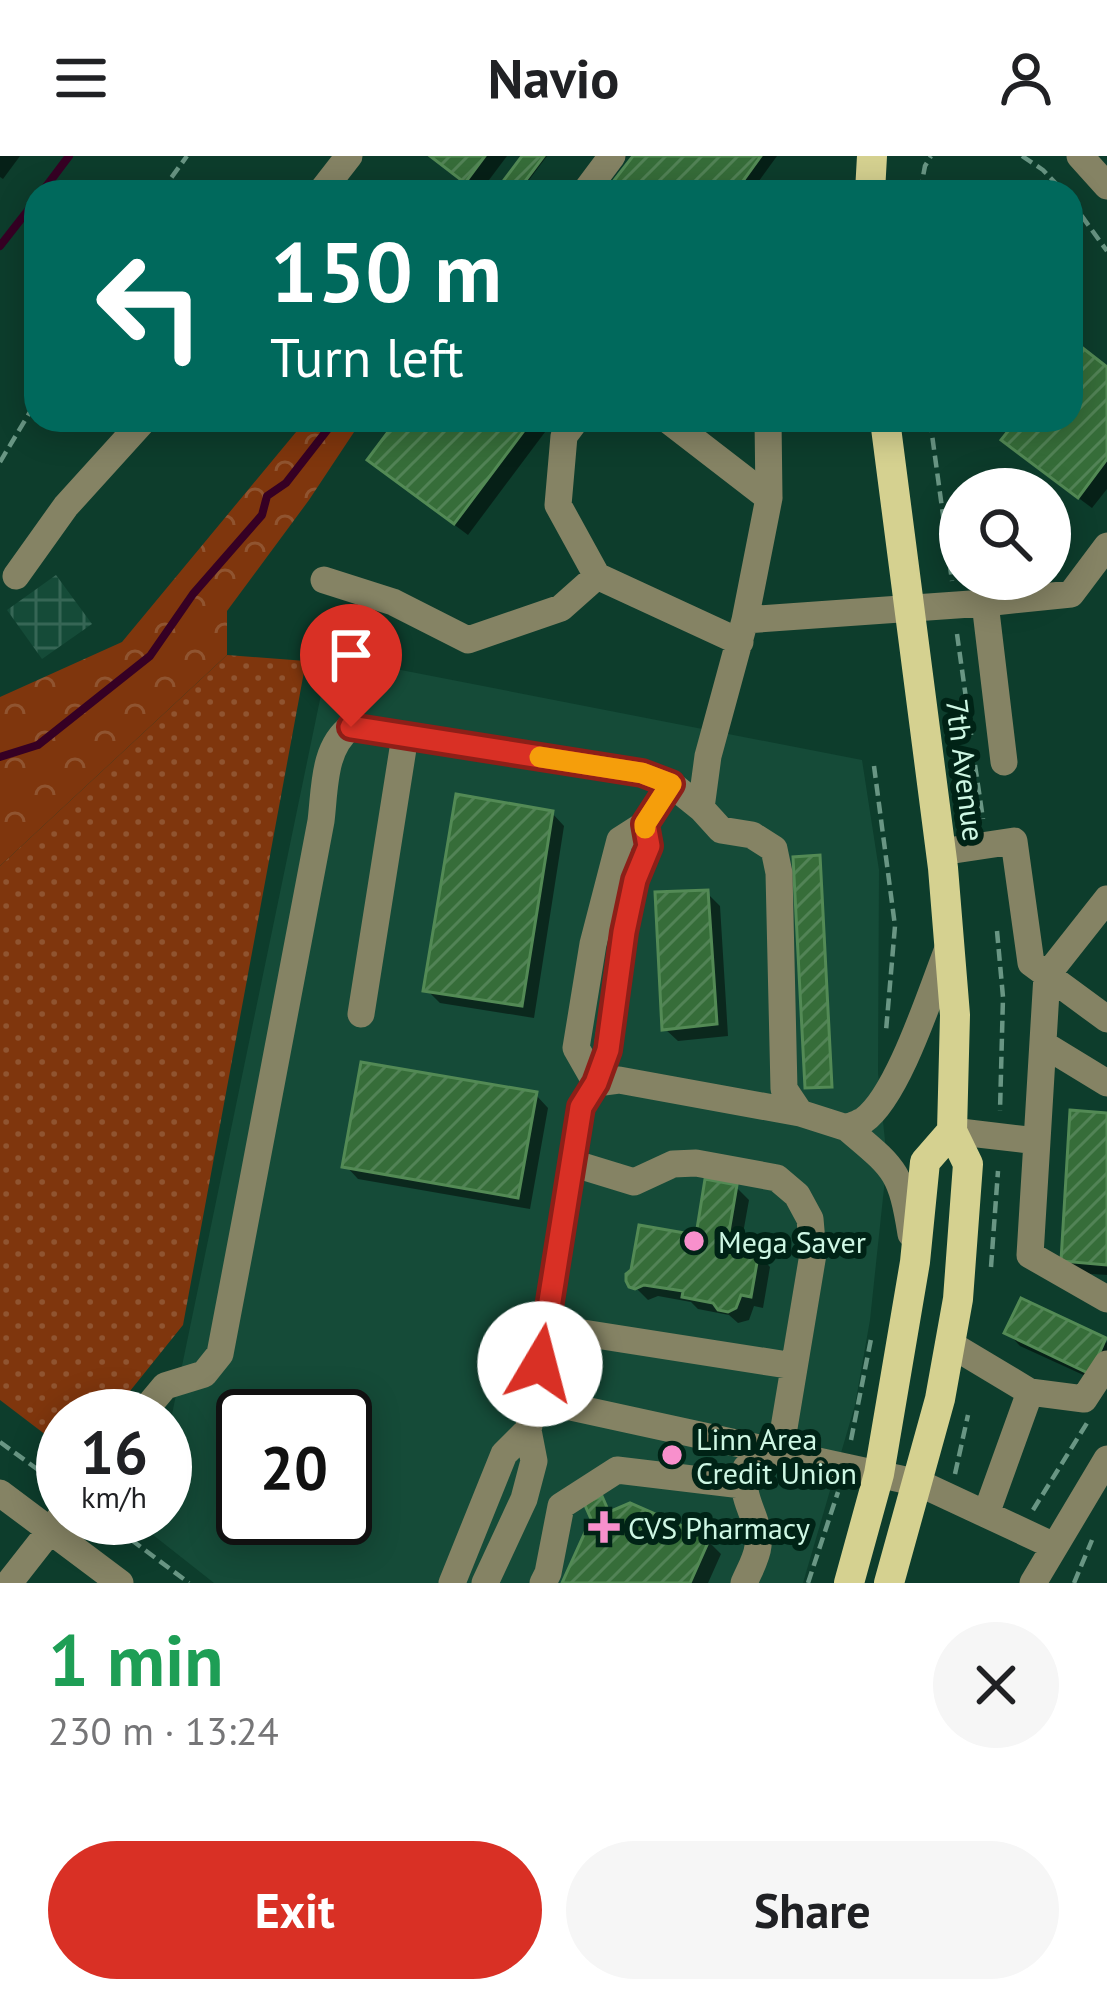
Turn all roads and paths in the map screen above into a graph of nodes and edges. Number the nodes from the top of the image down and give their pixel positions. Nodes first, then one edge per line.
1 (349, 156) edge
2 (1022, 156) edge
3 (1080, 156) edge
4 (330, 180) edge
5 (1053, 180) edge
6 (1107, 186) edge
7 (1083, 218) edge
8 (1107, 251) edge
9 (24, 422) edge
10 (133, 432) edge
11 (567, 432) edge
12 (684, 432) edge
13 (768, 432) edge
14 (886, 432) edge
15 (0, 462) edge
16 (769, 498) junction
17 (1107, 546) edge
18 (16, 576) dead end
19 (597, 576) junction
20 (324, 580) dead end
21 (985, 603) junction
22 (909, 608) junction
23 (742, 631) junction
24 (405, 736) junction
25 (1004, 762) dead end
26 (671, 784) junction
27 (702, 809) junction
28 (941, 853) junction
29 (1107, 899) edge
30 (949, 946) junction
31 (1047, 975) junction
32 (361, 1014) dead end
33 (1107, 1019) edge
34 (1043, 1044) junction
35 (596, 1083) junction
36 (1107, 1083) edge
37 (800, 1113) junction
38 (847, 1128) junction
39 (952, 1131) junction
40 (1037, 1141) junction
41 (572, 1163) junction
42 (915, 1262) junction
43 (1107, 1299) edge
44 (545, 1328) junction
45 (950, 1344) junction
46 (1107, 1364) edge
47 (794, 1366) junction
48 (162, 1389) edge
49 (1030, 1392) junction
50 (536, 1396) junction
51 (1096, 1411) dead end
52 (528, 1430) junction
53 (0, 1442) edge
54 (766, 1449) junction
55 (1107, 1459) edge
56 (36, 1468) edge
57 (879, 1474) junction
58 (919, 1483) junction
59 (742, 1485) junction
60 (0, 1493) edge
61 (36, 1512) edge
62 (986, 1514) junction
63 (1098, 1526) dead end
64 (1021, 1531) junction
65 (38, 1545) edge
66 (80, 1545) edge
67 (138, 1545) edge
68 (1054, 1546) junction
69 (9, 1583) edge
70 (120, 1583) edge
71 (189, 1583) edge
72 (452, 1583) edge
73 (485, 1583) edge
74 (543, 1583) edge
75 (744, 1583) edge
76 (849, 1583) edge
77 (890, 1583) edge
78 (1034, 1583) edge
79 (1074, 1583) edge

1 - 4 street
2 - 5 path
3 - 6 street
7 - 8 path
9 - 15 path
10 - 18 street
11 - 19 street
12 - 16 street
13 - 16 street
14 - 22 main road, 7th Avenue
16 - 23 street
17 - 21 street
19 - 20 street
19 - 23 street
21 - 22 street
21 - 25 street
22 - 23 street
22 - 28 main road, 7th Avenue
23 - 27 street
24 - 26 street
24 - 32 street
24 - 48 street
26 - 27 street
26 - 35 street
27 - 37 street
28 - 30 main road, 7th Avenue
28 - 31 street
29 - 31 street
30 - 38 street
30 - 39 main road, 7th Avenue
31 - 33 street
31 - 34 street
34 - 36 street
34 - 40 street
35 - 37 street
35 - 41 street
37 - 38 street
38 - 42 street
39 - 40 street
39 - 42 main road, 7th Avenue
39 - 45 main road, 7th Avenue
40 - 43 street
41 - 44 street
41 - 47 street
42 - 57 main road, 7th Avenue
44 - 47 street
44 - 50 street
45 - 49 street
45 - 58 main road, 7th Avenue
46 - 49 street
47 - 54 street
49 - 62 street
50 - 52 street
50 - 54 street
51 - 64 path
52 - 72 street
52 - 73 street
53 - 56 path
54 - 57 street
54 - 59 street
55 - 68 street
57 - 58 street
57 - 76 main road, 7th Avenue
58 - 62 street
58 - 77 main road, 7th Avenue
59 - 74 street
59 - 75 street
60 - 61 street
62 - 64 street
63 - 79 path
64 - 68 street
65 - 69 street
66 - 70 street
67 - 71 path
68 - 78 street

